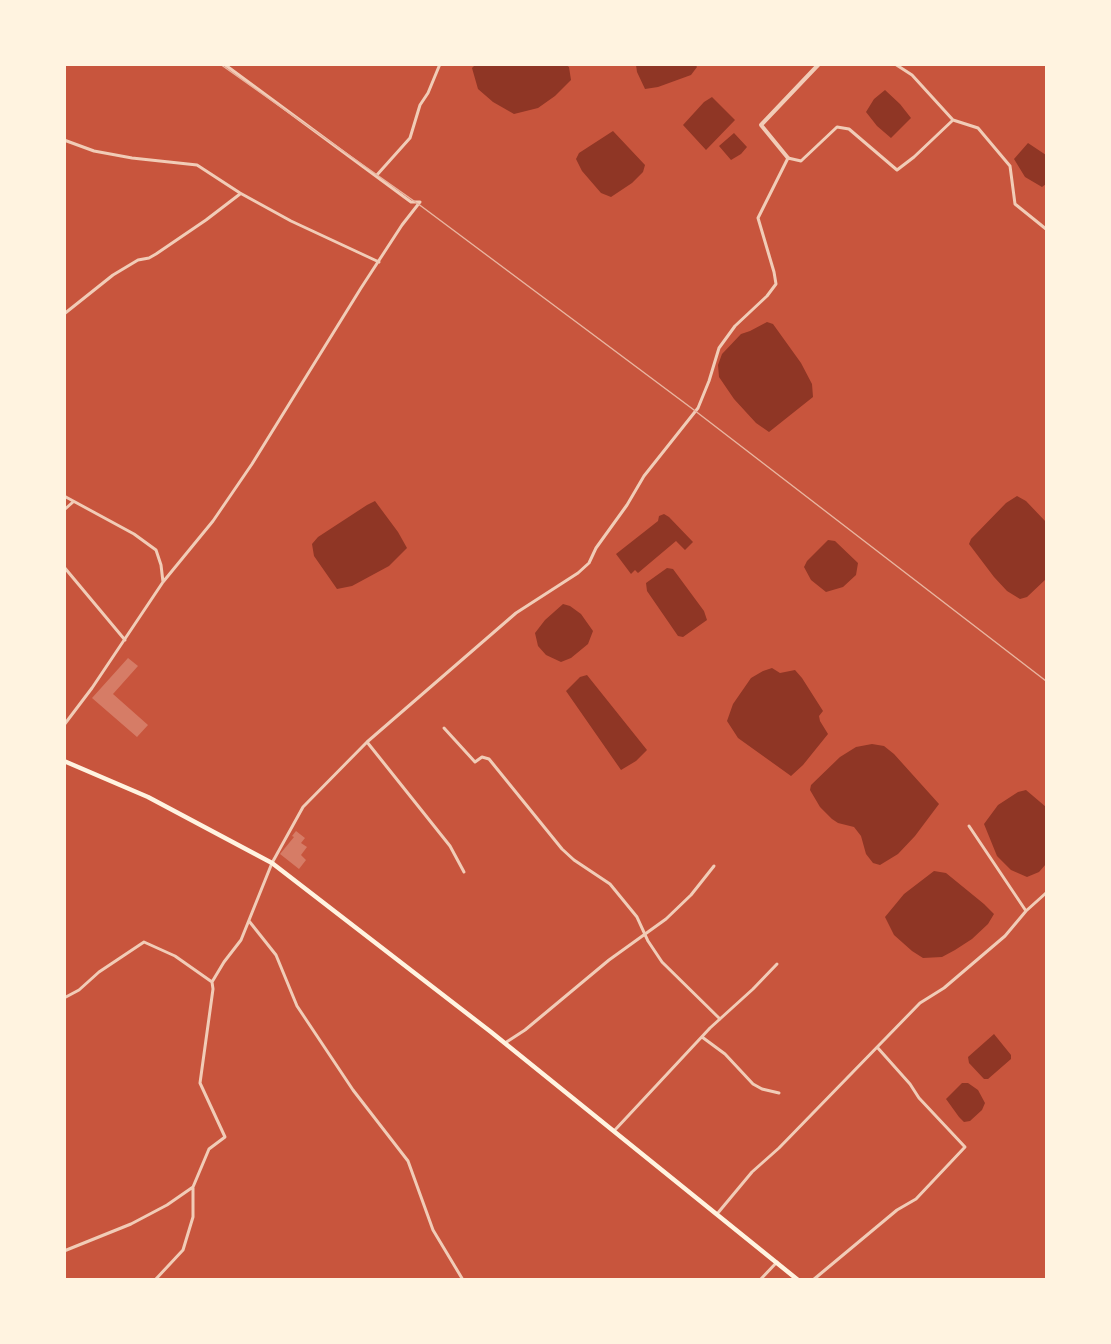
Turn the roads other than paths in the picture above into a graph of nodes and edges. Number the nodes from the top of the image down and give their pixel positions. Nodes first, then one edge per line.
1 (224, 64) edge
2 (440, 64) edge
3 (819, 64) edge
4 (895, 64) edge
5 (953, 120) junction
6 (64, 140) edge
7 (788, 158) junction
8 (376, 176) junction
9 (240, 193) junction
10 (1047, 230) edge
11 (379, 262) junction
12 (64, 314) edge
13 (64, 496) edge
14 (73, 502) junction
15 (64, 510) edge
16 (64, 567) edge
17 (163, 582) junction
18 (124, 640) junction
19 (64, 725) edge
20 (444, 728) dead end
21 (367, 742) junction
22 (64, 761) edge
23 (969, 826) dead end
24 (272, 863) junction
25 (714, 866) dead end
26 (464, 872) dead end
27 (1047, 893) edge
28 (1026, 911) junction
29 (249, 921) junction
30 (646, 933) junction
31 (777, 964) dead end
32 (212, 982) junction
33 (64, 998) edge
34 (720, 1019) junction
35 (702, 1037) junction
36 (505, 1043) junction
37 (877, 1047) junction
38 (779, 1094) dead end
39 (614, 1131) junction
40 (193, 1186) junction
41 (717, 1214) junction
42 (64, 1251) edge
43 (777, 1262) junction
44 (156, 1280) edge
45 (463, 1280) edge
46 (760, 1280) edge
47 (798, 1280) edge
48 (813, 1280) edge

1 - 8 street
2 - 8 street
3 - 7 street
4 - 5 street
5 - 7 street
5 - 10 street
6 - 9 street
7 - 21 street
8 - 11 street
9 - 11 street
9 - 12 street
11 - 17 street
13 - 14 street
14 - 15 street
14 - 17 street
16 - 18 street
17 - 18 street
18 - 19 street
20 - 30 street
21 - 24 street
21 - 26 street
22 - 24 main road
23 - 28 street
24 - 29 street
24 - 36 main road
25 - 30 street
27 - 28 street
28 - 37 street
29 - 32 street
29 - 45 street
30 - 34 street
30 - 36 street
31 - 34 street
32 - 33 street
32 - 40 street
34 - 35 street
35 - 38 street
35 - 39 street
36 - 39 main road
37 - 41 street
37 - 48 street
39 - 41 main road
40 - 42 street
40 - 44 street
41 - 43 main road
43 - 46 street
43 - 47 main road

